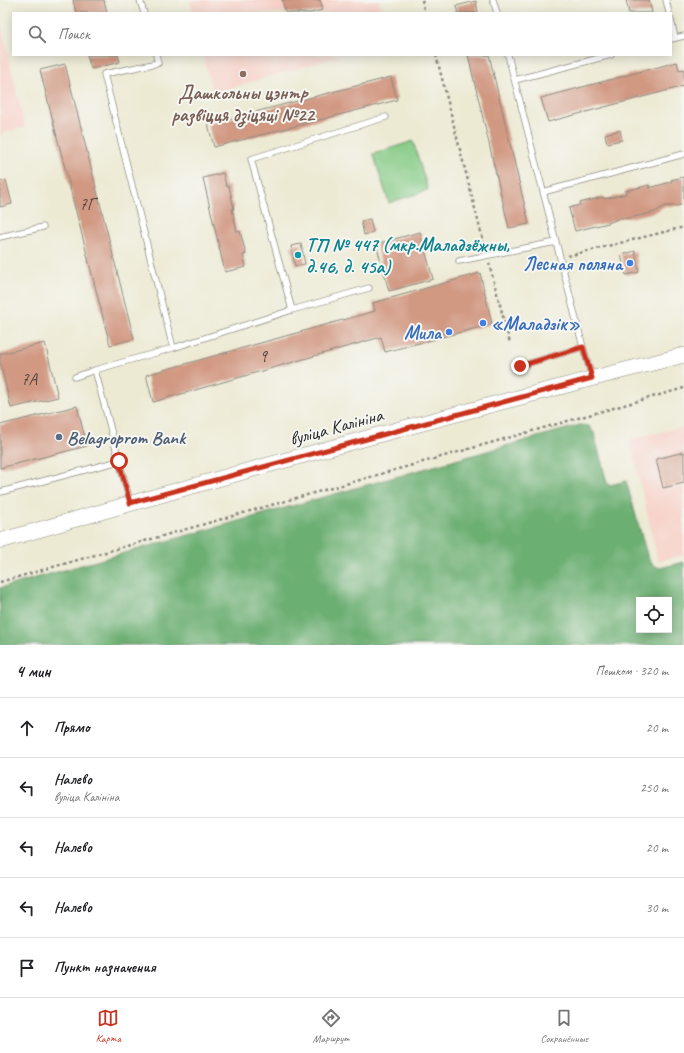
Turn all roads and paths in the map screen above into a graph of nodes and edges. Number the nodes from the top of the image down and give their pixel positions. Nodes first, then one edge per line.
1 (140, 0) edge
2 (422, 0) edge
3 (493, 0) edge
4 (666, 0) edge
5 (144, 12) edge
6 (425, 12) edge
7 (497, 12) edge
8 (669, 12) edge
9 (684, 36) edge
10 (673, 39) edge
11 (156, 56) edge
12 (436, 56) edge
13 (508, 56) edge
14 (607, 56) edge
15 (515, 80) junction
16 (386, 117) dead end
17 (684, 154) edge
18 (544, 192) junction
19 (43, 227) dead end
20 (684, 227) edge
21 (0, 237) edge
22 (556, 242) junction
23 (488, 256) junction
24 (560, 258) junction
25 (459, 261) dead end
26 (369, 288) dead end
27 (292, 310) junction
28 (510, 343) dead end
29 (583, 347) junction
30 (173, 348) junction
31 (684, 355) edge
32 (520, 366) dead end
33 (95, 370) junction
34 (75, 376) dead end
35 (592, 378) junction
36 (684, 388) edge
37 (119, 461) junction
38 (1, 492) edge
39 (130, 503) junction
40 (0, 541) edge
41 (0, 582) edge

1 - 5 lane
2 - 6 path
3 - 7 lane
4 - 8 lane
9 - 10 lane
11 - 30 lane
12 - 23 path
13 - 15 lane
14 - 15 lane
15 - 18 lane
16 - 27 lane
17 - 18 lane
18 - 22 lane
19 - 21 lane
20 - 24 path
22 - 23 lane
22 - 24 lane
23 - 25 lane
23 - 28 path
24 - 29 lane
26 - 27 lane
27 - 30 lane
29 - 32 lane
29 - 35 lane
30 - 33 lane
31 - 35 main road, вуліца Калініна
33 - 34 lane
33 - 37 lane
35 - 39 main road, вуліца Калініна
36 - 41 path
37 - 38 lane
37 - 39 lane
39 - 40 main road, вуліца Калініна

